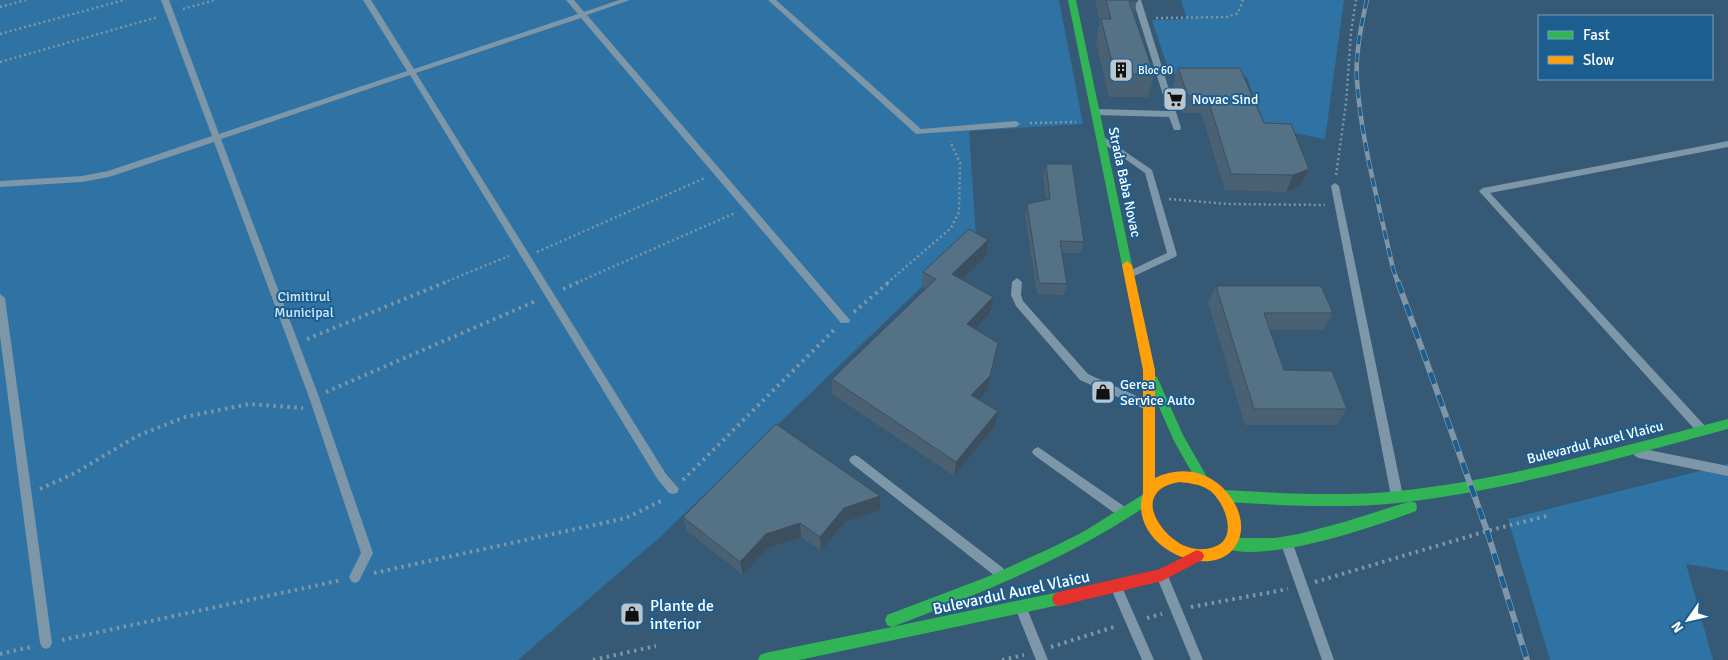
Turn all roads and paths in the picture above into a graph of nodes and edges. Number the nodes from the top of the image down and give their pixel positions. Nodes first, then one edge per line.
1 (26, 0) edge
2 (124, 0) edge
3 (165, 0) edge
4 (215, 0) edge
5 (367, 0) edge
6 (570, 0) edge
7 (626, 0) edge
8 (772, 0) edge
9 (1072, 0) edge
10 (1137, 0) edge
11 (1243, 0) edge
12 (1356, 0) edge
13 (0, 7) edge
14 (170, 13) junction
15 (583, 15) junction
16 (1143, 19) junction
17 (0, 34) edge
18 (0, 62) edge
19 (410, 72) junction
20 (1172, 114) junction
21 (1096, 116) junction
22 (1016, 124) joint
23 (1176, 128) dead end
24 (945, 130) junction
25 (217, 138) junction
26 (1101, 138) junction
27 (1728, 144) edge
28 (718, 173) junction
29 (0, 184) edge
30 (1335, 186) joint
31 (1156, 198) junction
32 (1339, 205) junction
33 (747, 207) junction
34 (523, 255) junction
35 (1129, 275) junction
36 (1017, 282) dead end
37 (548, 296) junction
38 (0, 298) edge
39 (845, 320) junction
40 (294, 344) junction
41 (1149, 370) junction
42 (314, 397) junction
43 (1149, 407) junction
44 (318, 409) junction
45 (1728, 424) edge
46 (1703, 430) junction
47 (1623, 450) junction
48 (1038, 452) dead end
49 (855, 460) dead end
50 (1728, 471) edge
51 (1203, 481) junction
52 (1470, 488) junction
53 (673, 489) junction
54 (26, 494) junction
55 (1148, 496) junction
56 (1224, 496) junction
57 (1398, 498) junction
58 (1126, 515) junction
59 (1547, 516) dead end
60 (1229, 544) junction
61 (1286, 544) junction
62 (1197, 556) junction
63 (1162, 575) junction
64 (1004, 576) junction
65 (355, 577) junction
66 (1302, 586) junction
67 (1117, 587) junction
68 (1021, 607) junction
69 (1176, 610) junction
70 (1132, 622) junction
71 (46, 643) junction
72 (656, 646) dead end
73 (827, 647) junction
74 (0, 654) edge
75 (1041, 656) edge
76 (787, 658) edge
77 (593, 660) edge
78 (765, 660) edge
79 (1002, 660) edge
80 (1148, 660) edge
81 (1197, 660) edge
82 (1328, 660) edge

1 - 13 path
2 - 17 path
3 - 14 lane
4 - 14 path
5 - 19 lane
6 - 15 lane
7 - 15 lane
8 - 24 lane
9 - 21 main road, Strada Baba Novac
10 - 16 lane
11 - 16 path
12 - 30 path
14 - 18 path
14 - 25 lane
15 - 19 lane
15 - 28 lane
16 - 20 lane
19 - 25 lane
19 - 34 lane
20 - 21 lane
20 - 23 lane
21 - 22 path
21 - 26 main road, Strada Baba Novac
22 - 24 lane
24 - 39 path
25 - 29 lane
25 - 40 lane
26 - 31 lane
26 - 35 main road, Strada Baba Novac
27 - 46 lane
28 - 33 lane
28 - 34 path
30 - 32 lane
31 - 32 path
31 - 35 lane
32 - 57 lane
33 - 37 path
33 - 39 lane
34 - 37 lane
34 - 40 path
35 - 41 main road, Strada Baba Novac
36 - 43 lane
37 - 42 path
37 - 53 lane
38 - 54 lane
39 - 53 path
40 - 42 lane
41 - 43 main road, Strada Baba Novac
41 - 51 main road, Strada Baba Novac
42 - 44 lane
43 - 55 main road, Strada Baba Novac
44 - 54 path
44 - 65 lane
45 - 46 main road, Bulevardul Aurel Vlaicu
46 - 47 main road, Bulevardul Aurel Vlaicu
47 - 50 lane
47 - 52 main road, Bulevardul Aurel Vlaicu
48 - 58 lane
49 - 64 lane
51 - 55 main road
51 - 56 main road
52 - 57 main road, Bulevardul Aurel Vlaicu
52 - 61 main road, Bulevardul Aurel Vlaicu
53 - 65 path
54 - 71 lane
55 - 58 main road, Bulevardul Aurel Vlaicu
55 - 62 main road
56 - 57 main road, Bulevardul Aurel Vlaicu
56 - 60 main road
58 - 64 main road, Bulevardul Aurel Vlaicu
59 - 66 path
60 - 61 main road, Bulevardul Aurel Vlaicu
60 - 62 main road
61 - 66 lane
62 - 63 main road, Bulevardul Aurel Vlaicu
63 - 67 main road, Bulevardul Aurel Vlaicu
63 - 69 lane
64 - 73 main road, Bulevardul Aurel Vlaicu
65 - 71 path
66 - 69 path
66 - 82 lane
67 - 68 main road, Bulevardul Aurel Vlaicu
67 - 70 lane
68 - 73 main road, Bulevardul Aurel Vlaicu
68 - 75 lane
69 - 70 path
69 - 81 lane
70 - 75 path
70 - 80 lane
71 - 74 path
72 - 77 path
73 - 76 main road, Bulevardul Aurel Vlaicu
75 - 79 path
76 - 78 main road, Bulevardul Aurel Vlaicu

